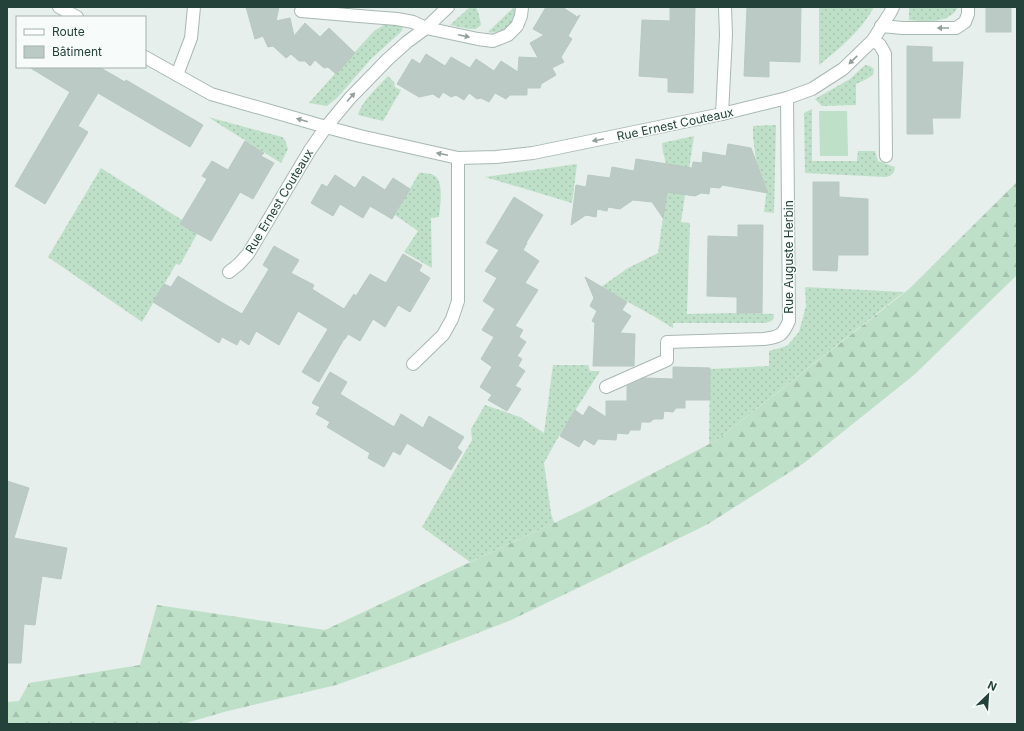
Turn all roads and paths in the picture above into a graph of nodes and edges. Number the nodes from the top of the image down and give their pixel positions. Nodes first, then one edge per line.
1 (59, 7) edge
2 (194, 7) edge
3 (448, 7) edge
4 (522, 7) edge
5 (726, 7) edge
6 (893, 7) edge
7 (968, 7) edge
8 (301, 11) dead end
9 (75, 16) edge
10 (881, 26) junction
11 (426, 28) junction
12 (873, 40) junction
13 (146, 58) edge
14 (177, 75) junction
15 (787, 98) junction
16 (722, 114) junction
17 (326, 127) junction
18 (886, 156) dead end
19 (458, 158) junction
20 (229, 272) dead end
21 (413, 364) dead end
22 (606, 387) dead end

1 - 9 street
2 - 14 street
3 - 11 street
11 -> 4 street
5 - 16 street
6 - 10 street, Rue Ernest Couteaux
7 -> 10 street
8 - 11 street
10 - 12 street, Rue Ernest Couteaux
17 -> 11 street
12 -> 15 street, Rue Ernest Couteaux
12 - 18 street
13 - 14 street, Rue Ernest Couteaux
17 -> 14 street, Rue Ernest Couteaux
15 - 16 street, Rue Ernest Couteaux
15 - 22 street, Rue Auguste Herbin
16 -> 19 street, Rue Ernest Couteaux
19 -> 17 street, Rue Ernest Couteaux
17 - 20 street, Rue Ernest Couteaux
19 - 21 street

